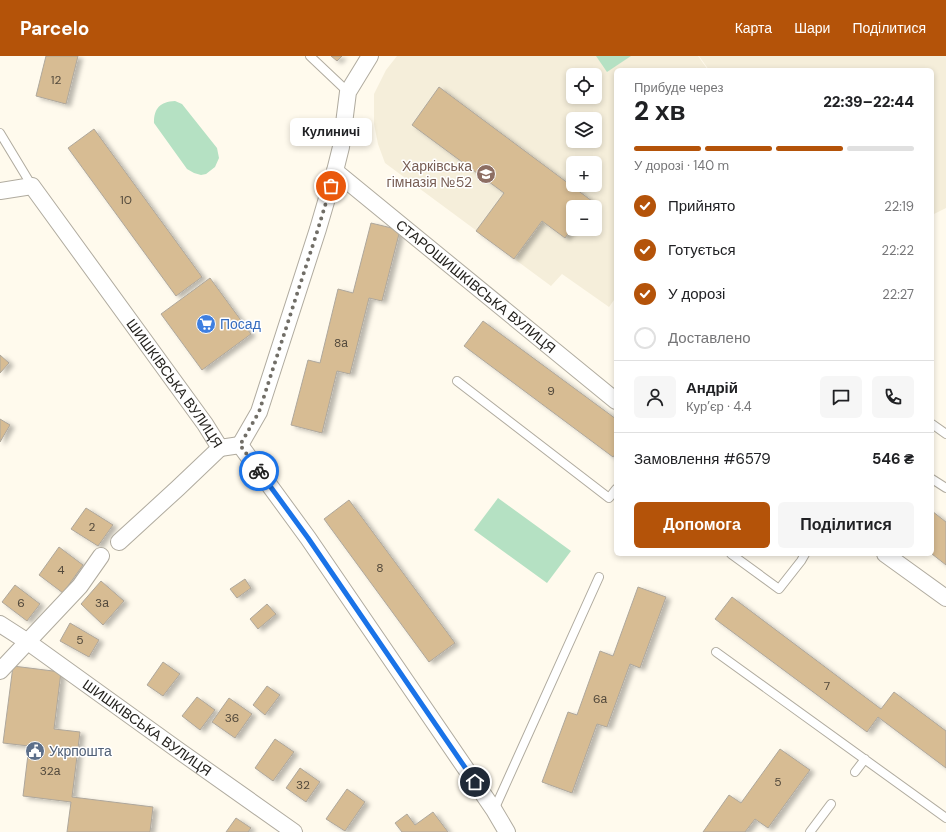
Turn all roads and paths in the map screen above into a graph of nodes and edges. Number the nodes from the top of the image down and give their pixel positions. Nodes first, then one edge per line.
1 (310, 56) edge
2 (370, 56) edge
3 (348, 92) junction
4 (0, 133) edge
5 (335, 171) junction
6 (32, 186) junction
7 (0, 191) edge
8 (457, 381) dead end
9 (614, 399) edge
10 (934, 425) edge
11 (946, 434) edge
12 (240, 445) junction
13 (220, 448) junction
14 (934, 480) edge
15 (946, 488) edge
16 (614, 492) edge
17 (119, 542) dead end
18 (101, 556) dead end
19 (734, 556) edge
20 (804, 556) edge
21 (888, 556) edge
22 (598, 577) dead end
23 (946, 598) edge
24 (0, 624) edge
25 (28, 642) junction
26 (716, 652) dead end
27 (0, 671) edge
28 (865, 758) junction
29 (855, 772) dead end
30 (831, 804) dead end
31 (494, 810) junction
32 (946, 818) edge
33 (294, 832) edge
34 (508, 832) edge
35 (810, 832) edge

1 - 3 lane
2 - 3 street
3 - 5 street
4 - 6 lane, ШИШКІВСЬКА ВУЛИЦЯ
5 - 9 street, СТАРОШИШКІВСЬКА ВУЛИЦЯ
5 - 12 street
6 - 7 street
6 - 13 street, ШИШКІВСЬКА ВУЛИЦЯ
8 - 16 lane
10 - 11 lane
12 - 13 street, ШИШКІВСЬКА ВУЛИЦЯ
12 - 31 street, ШИШКІВСЬКА ВУЛИЦЯ
13 - 17 street
14 - 15 lane
18 - 25 street
19 - 20 lane
21 - 23 street
22 - 31 lane
24 - 25 street, ШИШКІВСЬКА ВУЛИЦЯ
25 - 27 street
25 - 33 street, ШИШКІВСЬКА ВУЛИЦЯ
26 - 28 lane
28 - 29 lane
28 - 32 lane
30 - 35 lane
31 - 34 street, ШИШКІВСЬКА ВУЛИЦЯ

